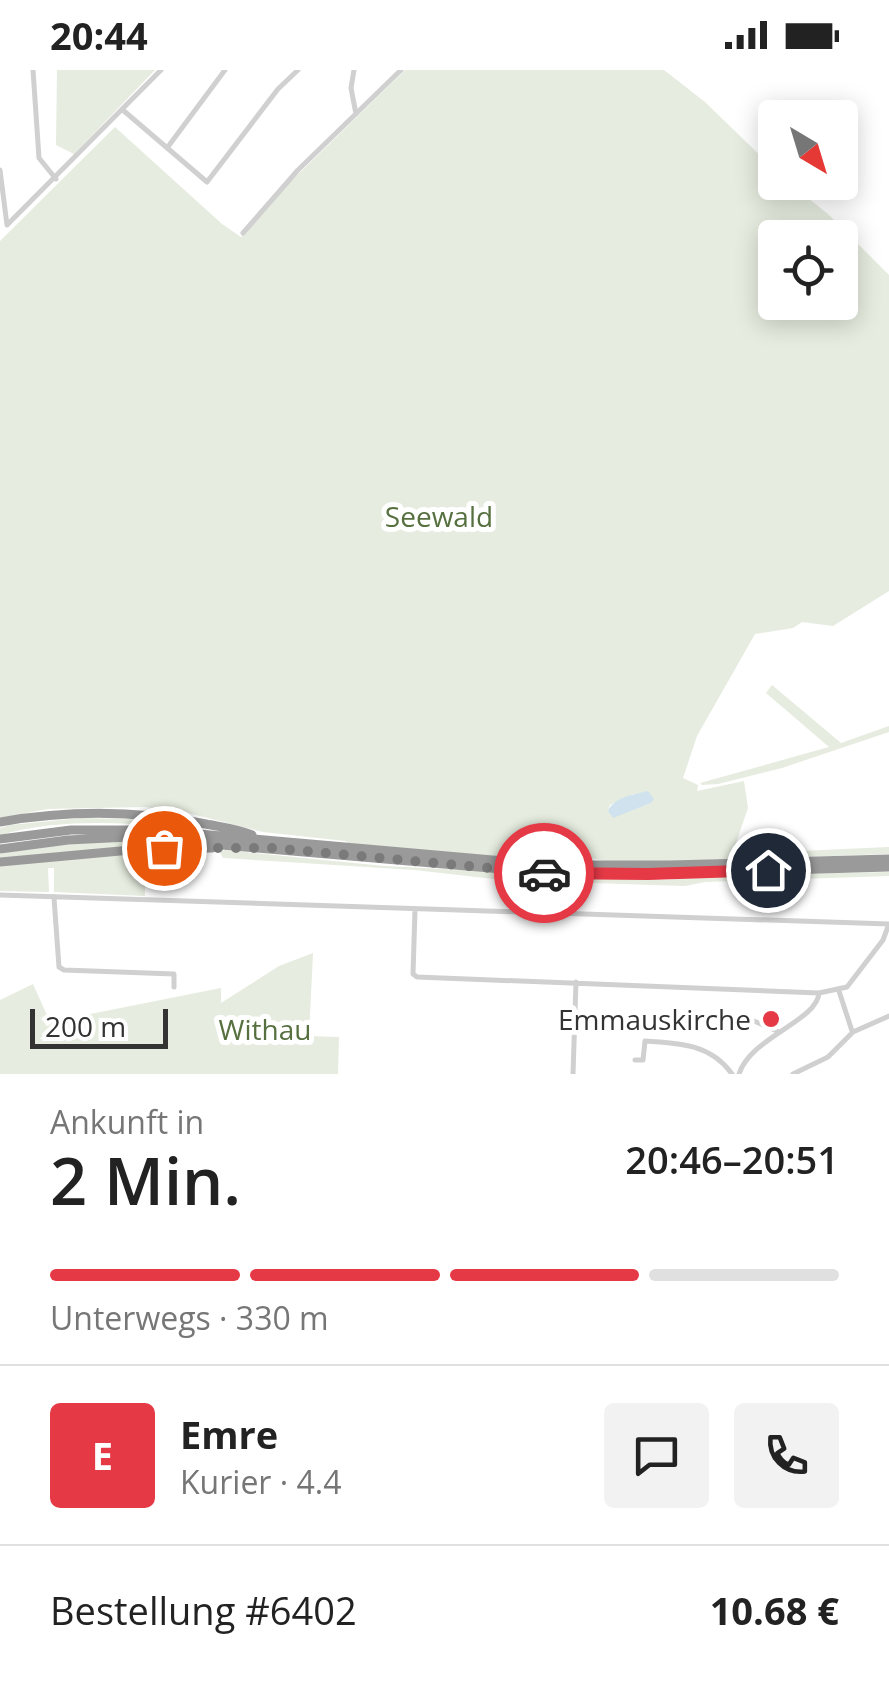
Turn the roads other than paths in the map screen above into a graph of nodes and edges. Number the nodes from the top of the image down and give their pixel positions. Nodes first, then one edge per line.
1 (33, 70) edge
2 (161, 70) edge
3 (225, 70) edge
4 (298, 70) edge
5 (354, 70) edge
6 (401, 70) edge
7 (124, 111) junction
8 (354, 117) junction
9 (167, 148) junction
10 (0, 170) edge
11 (56, 179) junction
12 (243, 233) dead end
13 (0, 822) edge
14 (0, 839) edge
15 (259, 839) junction
16 (272, 848) junction
17 (0, 849) edge
18 (889, 858) edge
19 (0, 862) edge
20 (889, 866) edge
21 (0, 895) edge
22 (54, 898) junction
23 (415, 910) junction
24 (889, 924) edge
25 (576, 982) junction
26 (174, 987) dead end
27 (839, 991) junction
28 (818, 992) junction
29 (740, 1014) dead end
30 (889, 1016) edge
31 (777, 1031) junction
32 (852, 1032) junction
33 (635, 1060) dead end
34 (573, 1074) edge
35 (736, 1074) edge
36 (794, 1074) edge

1 - 11 street
2 - 7 street
3 - 9 street
4 - 9 street
5 - 8 street
6 - 8 street
7 - 9 street
7 - 11 street
8 - 12 street
10 - 11 street
13 - 15 highway
14 - 15 highway
15 - 18 highway
16 - 17 highway
16 - 19 highway
16 - 20 highway
21 - 22 street
22 - 23 street
22 - 26 street
23 - 24 street
23 - 25 street
24 - 27 street
25 - 28 street
25 - 34 street
27 - 28 street
27 - 32 street
28 - 31 street
29 - 31 street
30 - 32 street
31 - 35 street
32 - 36 street
33 - 35 street

